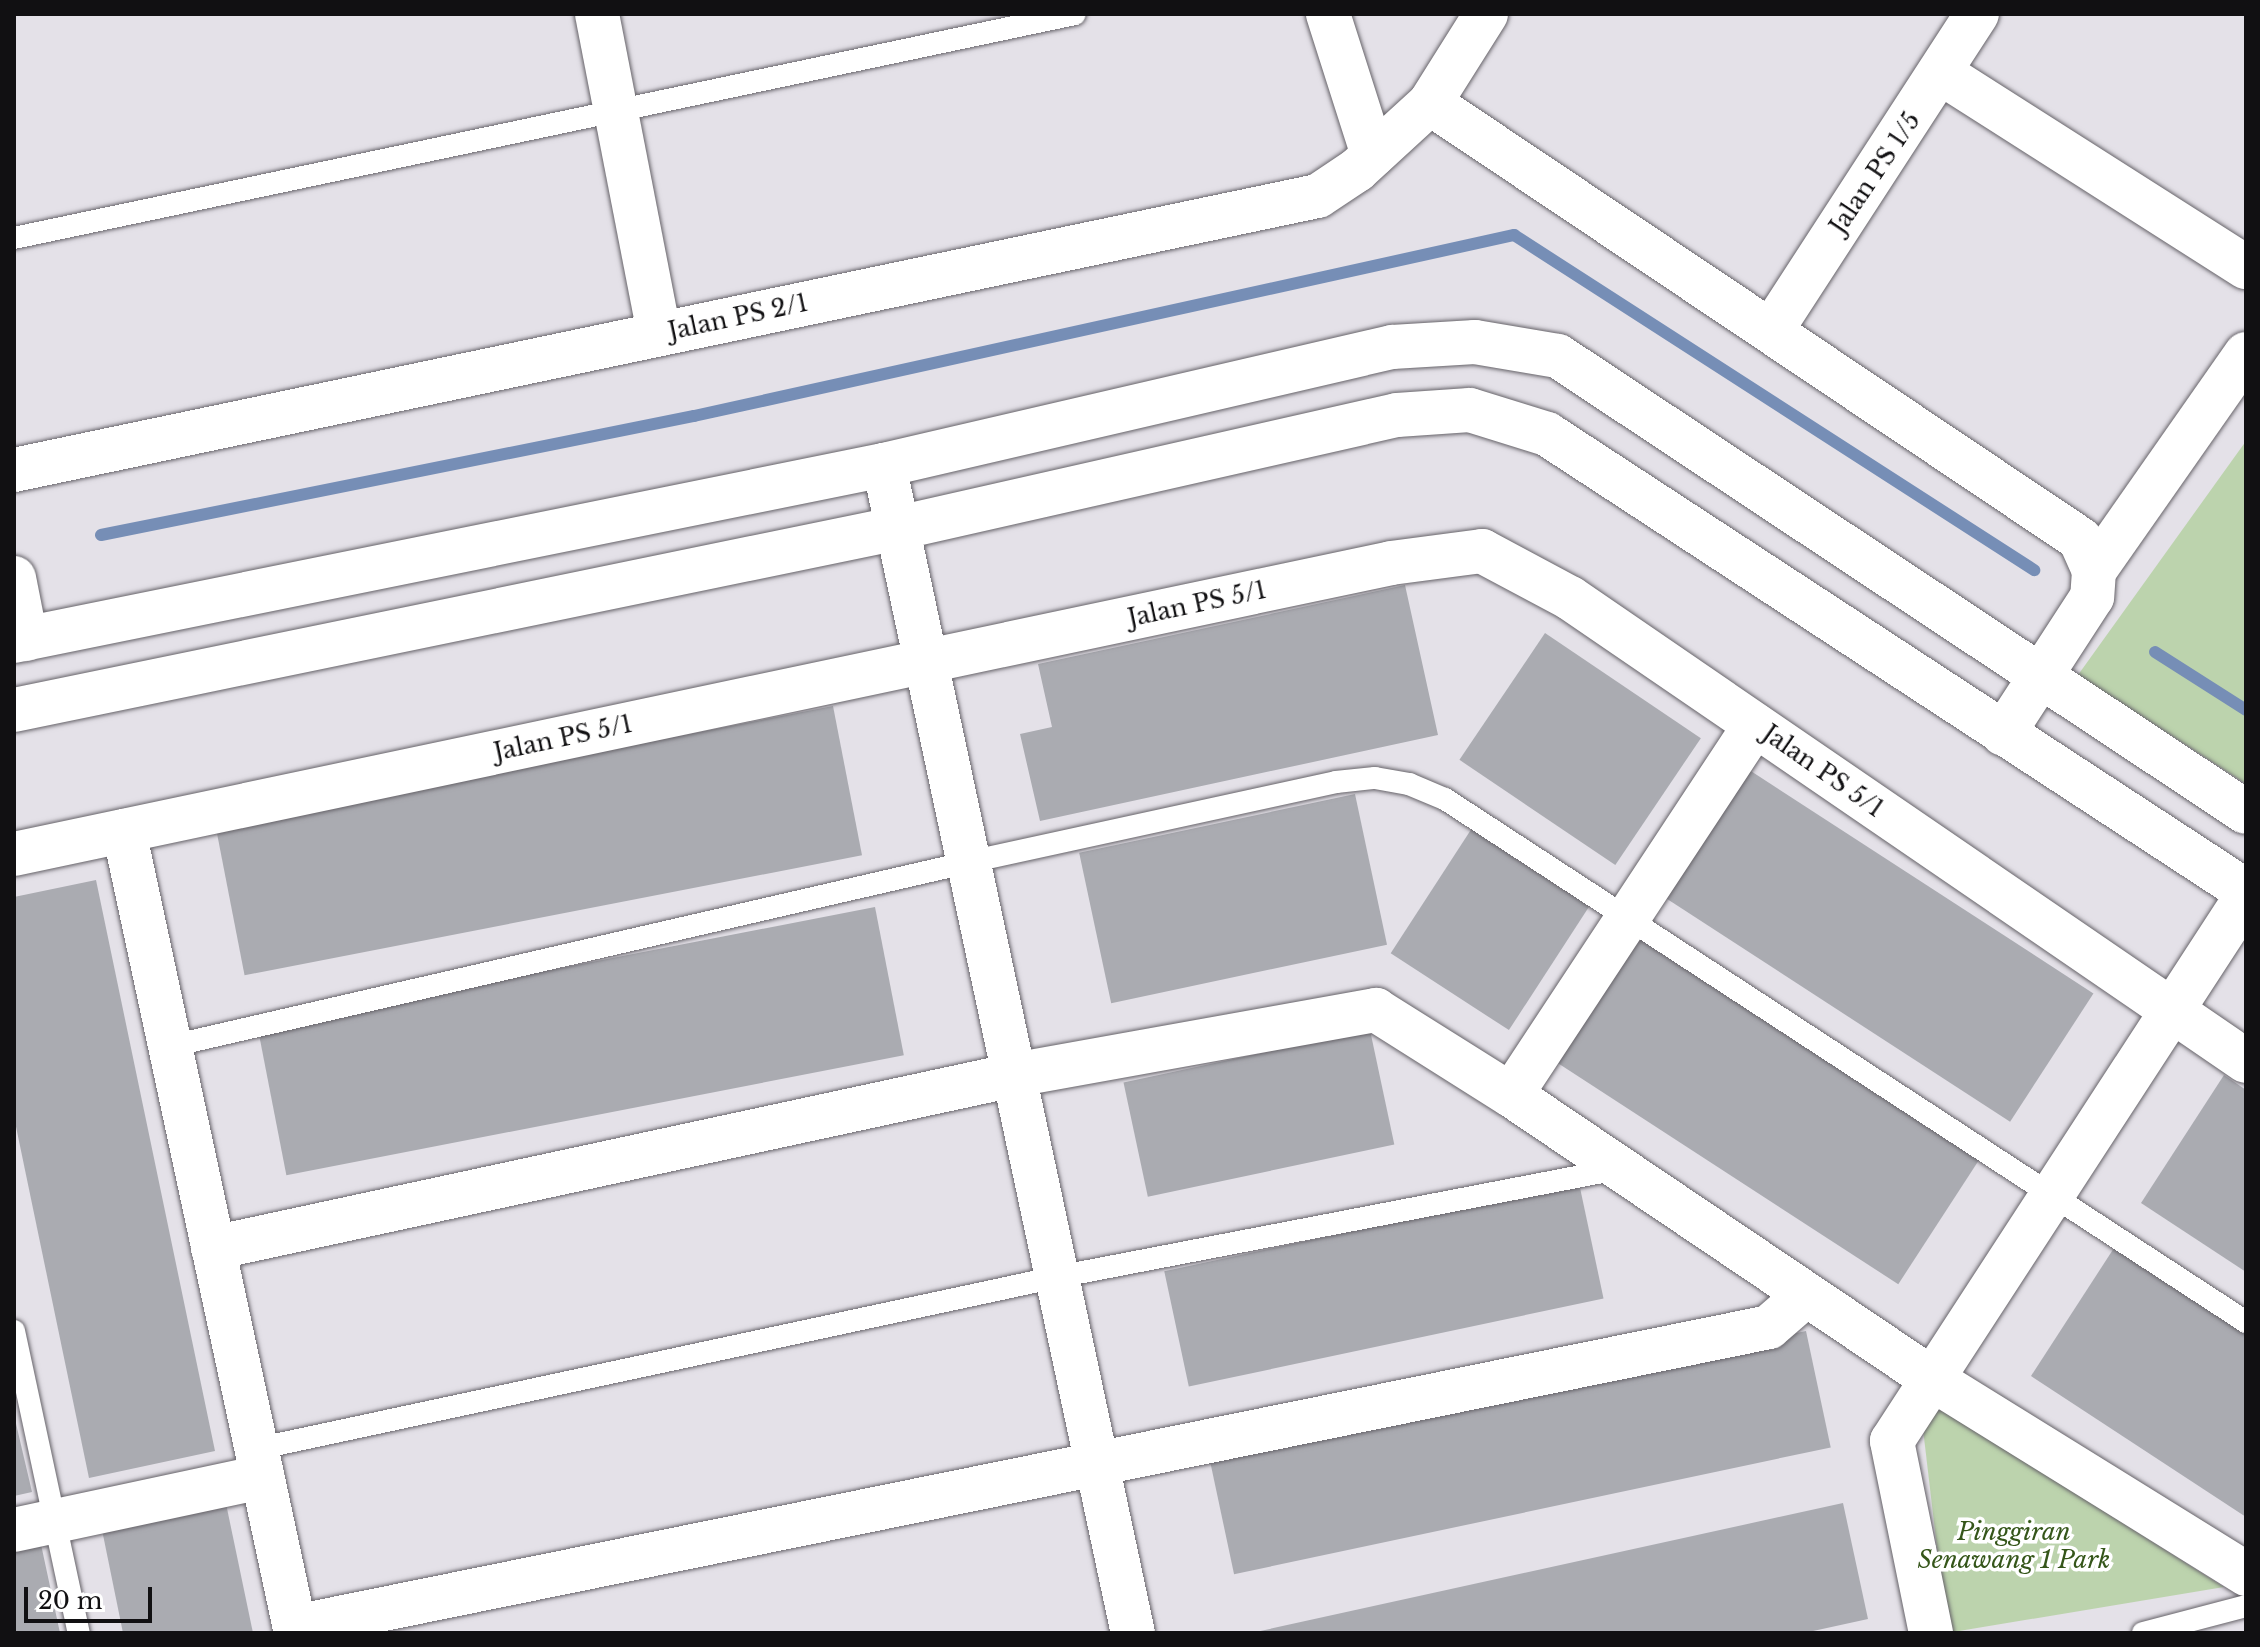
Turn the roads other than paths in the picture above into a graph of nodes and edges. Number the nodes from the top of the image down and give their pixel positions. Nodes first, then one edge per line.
1 (597, 14) edge
2 (1075, 14) edge
3 (1328, 14) edge
4 (1486, 14) edge
5 (1977, 14) edge
6 (1941, 73) junction
7 (1430, 103) junction
8 (616, 115) junction
9 (1373, 155) junction
10 (14, 238) edge
11 (2246, 267) edge
12 (1771, 331) junction
13 (659, 333) junction
14 (2246, 354) edge
15 (884, 465) junction
16 (14, 470) edge
17 (898, 528) junction
18 (2094, 571) junction
19 (14, 578) edge
20 (20, 640) edge
21 (926, 661) junction
22 (2040, 676) junction
23 (14, 710) edge
24 (1755, 725) junction
25 (2003, 734) junction
26 (2246, 812) edge
27 (124, 831) junction
28 (14, 854) edge
29 (969, 862) junction
30 (2246, 891) edge
31 (2246, 897) edge
32 (1626, 914) junction
33 (2171, 1012) junction
34 (171, 1046) junction
35 (2246, 1061) edge
36 (1014, 1075) junction
37 (1511, 1095) junction
38 (1618, 1169) junction
39 (2050, 1198) junction
40 (213, 1248) junction
41 (1057, 1277) junction
42 (1806, 1295) junction
43 (2246, 1322) edge
44 (14, 1331) edge
45 (1932, 1379) junction
46 (259, 1463) junction
47 (1097, 1466) junction
48 (34, 1526) edge
49 (2246, 1574) edge
50 (2246, 1606) edge
51 (295, 1630) edge
52 (79, 1633) edge
53 (1133, 1633) edge
54 (1931, 1633) edge
55 (2143, 1633) edge

1 - 8 street
2 - 8 lane
3 - 9 street
4 - 7 street, Jalan PS 2/1
5 - 6 street, Jalan PS 1/5
6 - 11 street
6 - 12 street, Jalan PS 1/5
7 - 9 street, Jalan PS 2/1
7 - 12 street
8 - 10 lane
8 - 13 street
9 - 13 street, Jalan PS 2/1
12 - 18 street
13 - 16 street, Jalan PS 2/1
14 - 18 street
15 - 17 street
15 - 20 street
15 - 22 street
17 - 21 street
17 - 23 street
17 - 25 street
18 - 22 street
19 - 20 street
21 - 24 street, Jalan PS 5/1
21 - 27 street, Jalan PS 5/1
21 - 29 street
22 - 25 street
22 - 26 street
24 - 32 street
24 - 33 street, Jalan PS 5/1
25 - 30 street
27 - 28 street, Jalan PS 5/1
27 - 34 street
29 - 32 lane
29 - 34 lane
29 - 36 street
31 - 33 street
32 - 37 street
32 - 39 lane
33 - 35 street, Jalan PS 5/1
33 - 39 street
34 - 40 street
36 - 37 street
36 - 40 street
36 - 41 street
37 - 38 street
38 - 41 lane
38 - 42 street
39 - 43 lane
39 - 45 street
40 - 46 street
41 - 46 lane
41 - 47 street
42 - 45 street
42 - 47 street
44 - 48 lane
45 - 49 street
45 - 54 street
46 - 48 street
46 - 51 street
47 - 51 street
47 - 53 street
48 - 52 lane
50 - 55 lane

